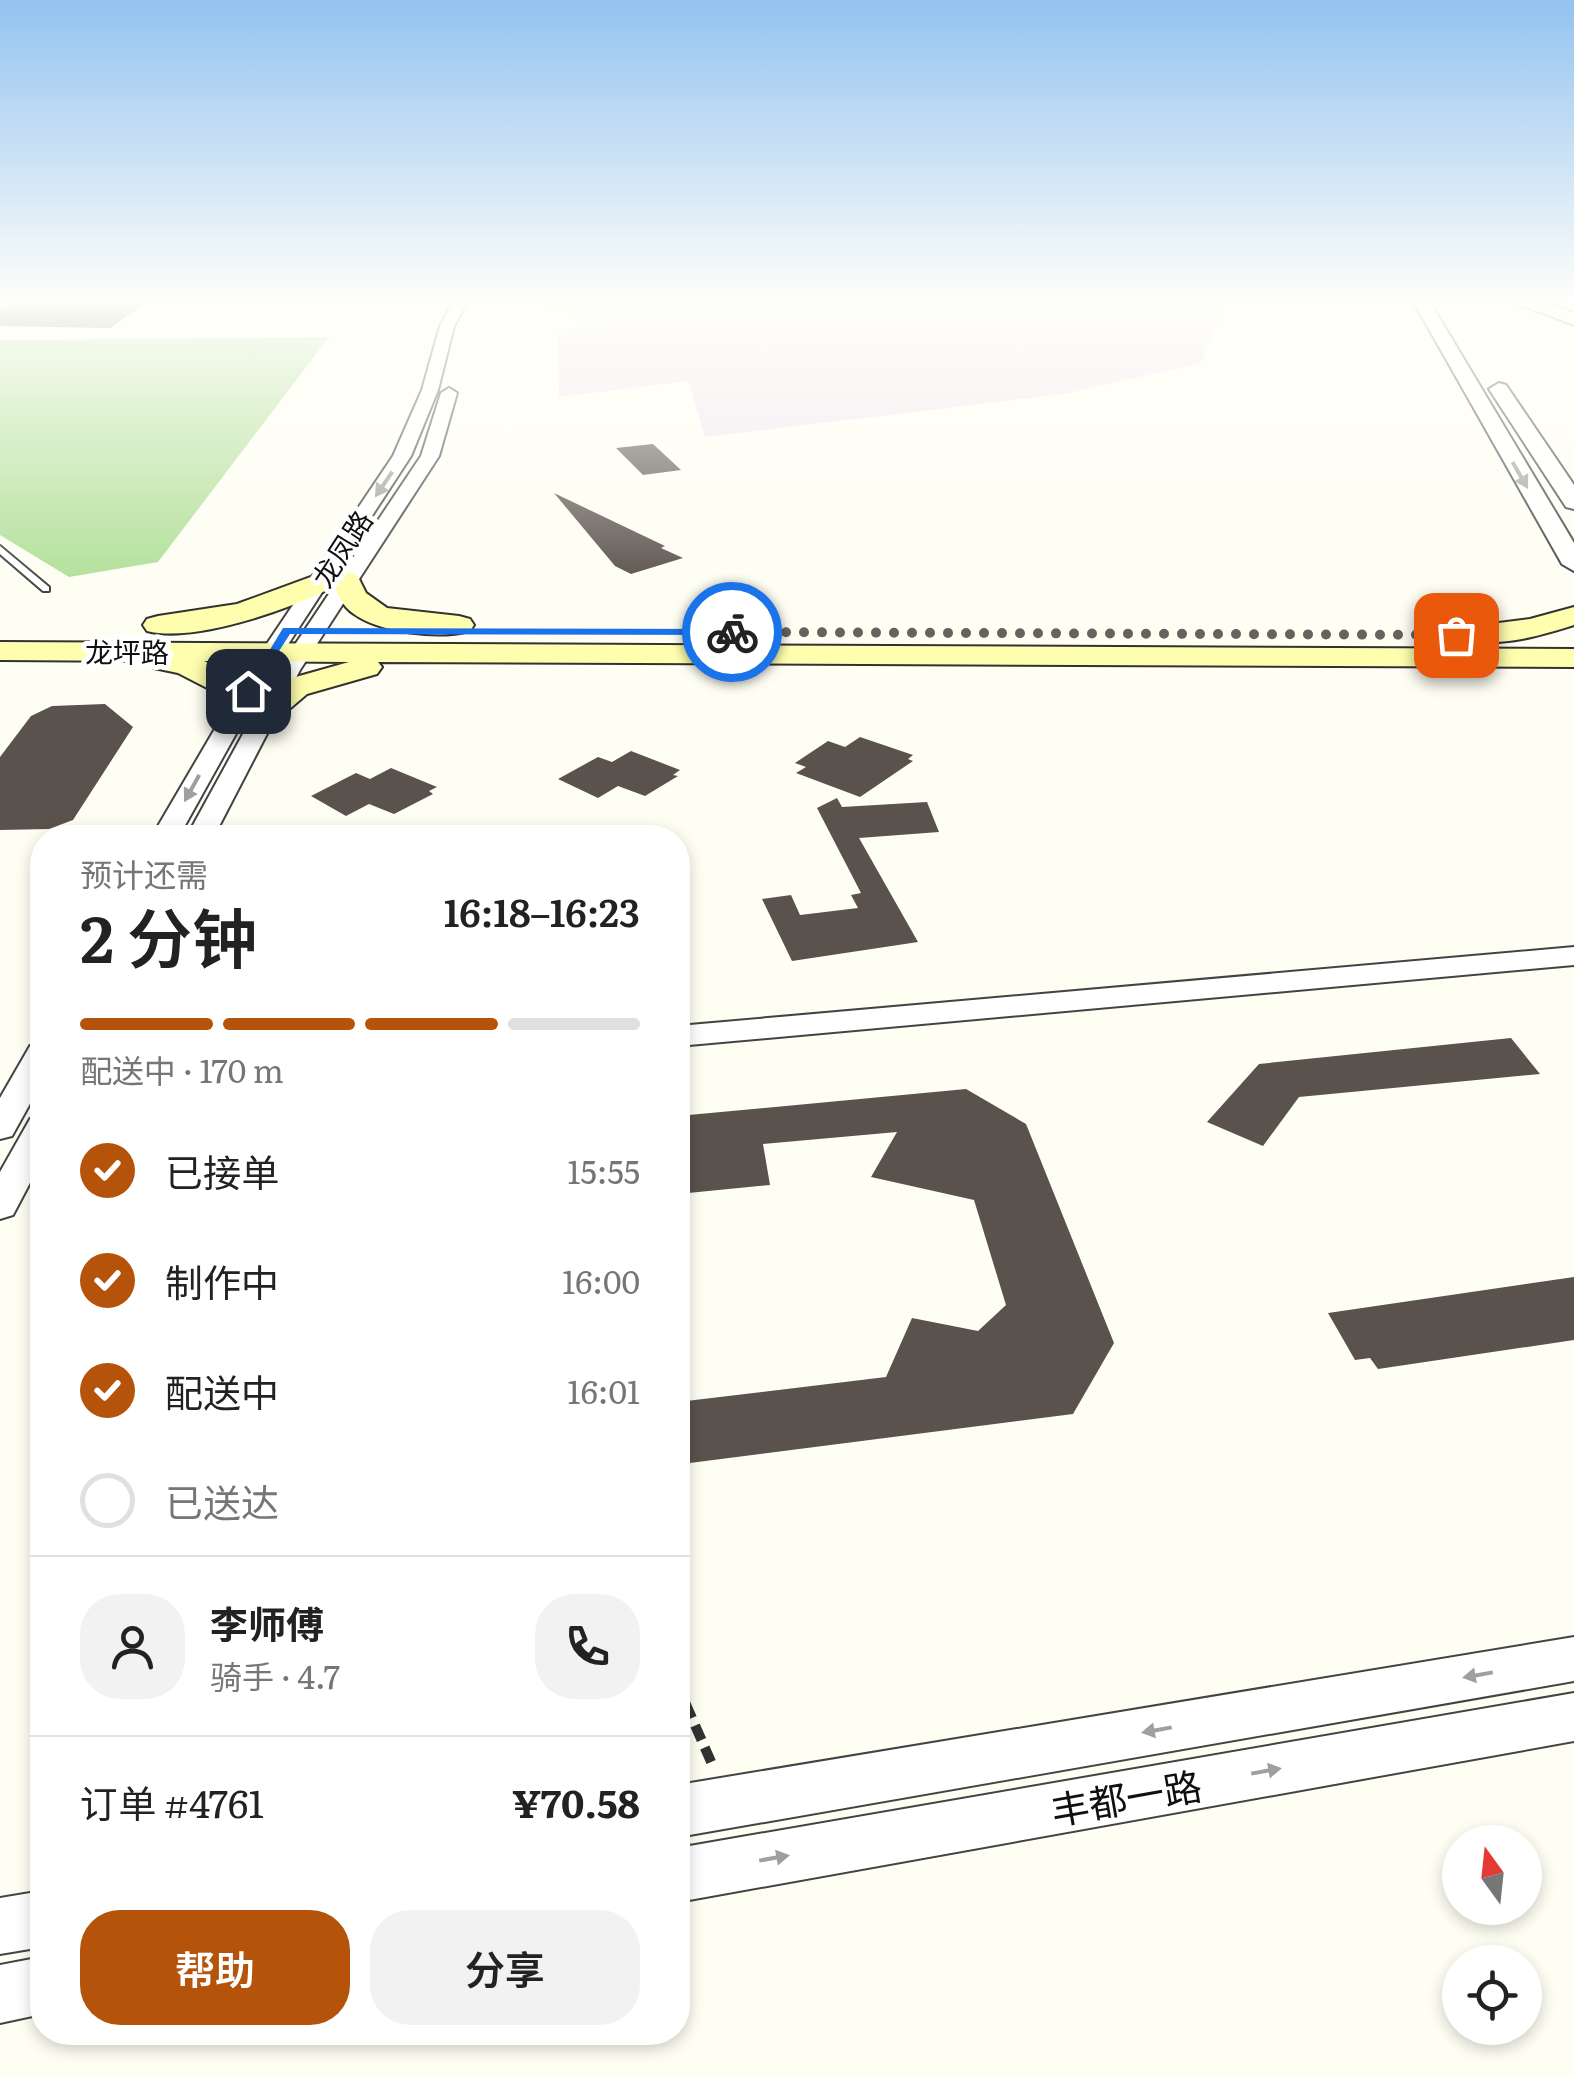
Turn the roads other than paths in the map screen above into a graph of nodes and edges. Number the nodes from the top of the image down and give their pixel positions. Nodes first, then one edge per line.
1 (427, 396) edge
2 (448, 396) edge
3 (1476, 396) edge
4 (1503, 396) edge
5 (1574, 502) edge
6 (0, 549) edge
7 (1574, 564) edge
8 (333, 582) junction
9 (46, 590) dead end
10 (1574, 616) edge
11 (0, 630) edge
12 (1574, 635) edge
13 (294, 640) junction
14 (94, 641) junction
15 (519, 641) junction
16 (1465, 646) junction
17 (0, 651) edge
18 (1574, 658) edge
19 (1574, 666) edge
20 (268, 710) junction
21 (234, 713) junction
22 (171, 825) edge
23 (206, 825) edge
24 (1574, 956) edge
25 (690, 1035) edge
26 (30, 1074) edge
27 (0, 1128) edge
28 (30, 1149) edge
29 (0, 1206) edge
30 (1574, 1659) edge
31 (1574, 1717) edge
32 (690, 1809) edge
33 (690, 1873) edge
34 (30, 1921) edge
35 (0, 1926) edge
36 (30, 1988) edge
37 (0, 1994) edge

1 -> 8 street, 龙凤路
2 - 8 street, 龙凤路
3 -> 7 street
4 - 5 street
6 - 9 lane
8 - 13 street, 龙凤路
8 - 14 main road
8 - 15 main road
10 - 16 main road
11 - 14 main road, 龙坪路
12 - 16 main road, 龙坪路
13 - 14 main road, 龙坪路
13 - 15 main road, 龙坪路
13 - 20 street, 龙凤路
13 - 21 street, 龙凤路
14 - 17 main road, 龙坪路
14 - 21 main road
15 - 16 main road, 龙坪路
15 - 20 main road
16 - 18 main road, 龙坪路
16 - 19 main road
20 - 23 street, 龙凤路
21 -> 22 street, 龙凤路
24 - 25 street
26 - 27 street
28 - 29 street
30 -> 32 street, 丰都一路
33 -> 31 street, 丰都一路
34 - 35 street
36 - 37 street

